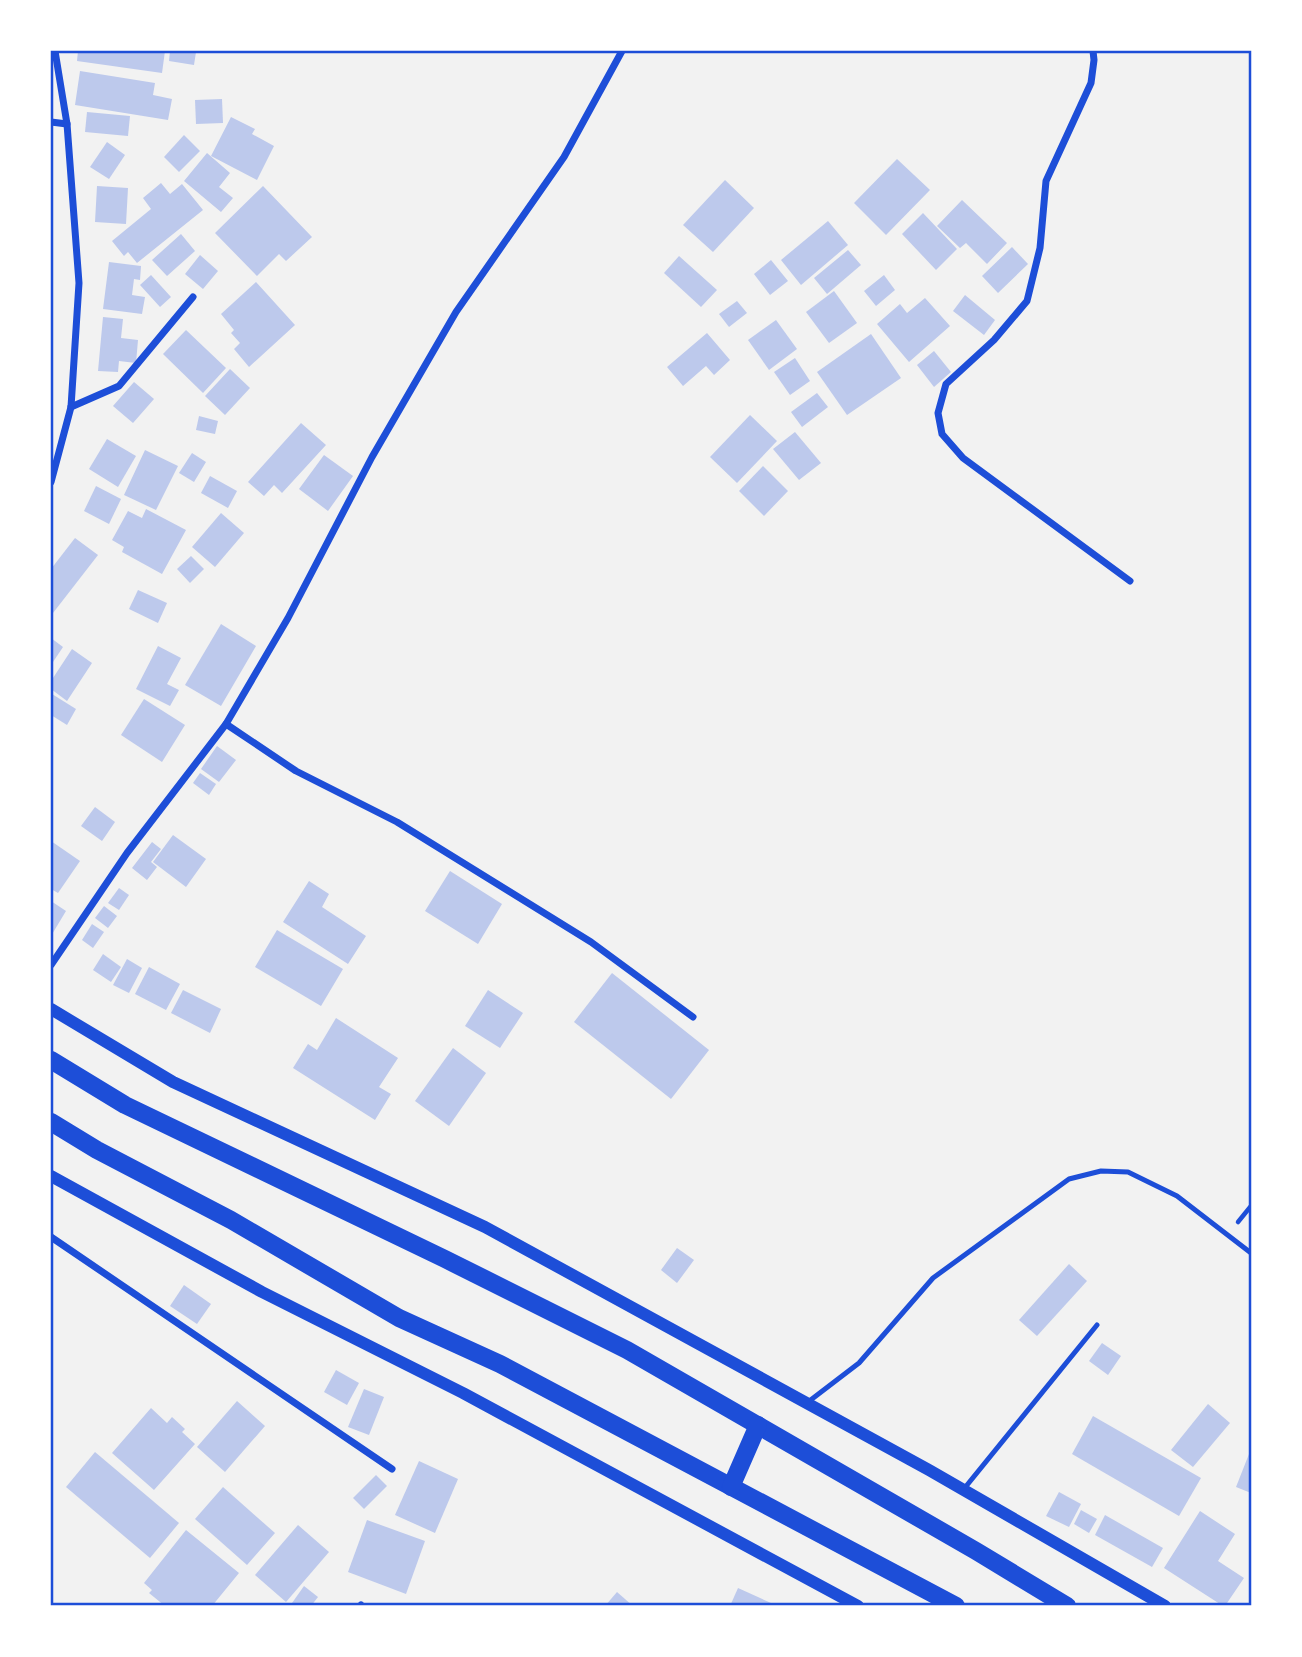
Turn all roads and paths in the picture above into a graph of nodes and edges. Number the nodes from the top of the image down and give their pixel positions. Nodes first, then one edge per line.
1 (55, 51) edge
2 (622, 51) edge
3 (1093, 51) edge
4 (51, 122) edge
5 (67, 124) junction
6 (193, 297) dead end
7 (71, 407) junction
8 (51, 482) edge
9 (1130, 581) dead end
10 (226, 724) junction
11 (51, 965) edge
12 (51, 1009) edge
13 (693, 1017) dead end
14 (51, 1060) edge
15 (51, 1122) edge
16 (51, 1176) edge
17 (51, 1237) edge
18 (1251, 1253) edge
19 (1097, 1325) dead end
20 (806, 1403) junction
21 (758, 1425) junction
22 (392, 1469) dead end
23 (731, 1487) junction
24 (963, 1490) junction
25 (858, 1606) edge
26 (956, 1606) edge
27 (1067, 1606) edge
28 (1165, 1606) edge

1 - 5 street
2 - 10 street
3 - 9 street
4 - 5 street
5 - 7 street
6 - 7 street
7 - 8 street
10 - 11 street
10 - 13 street
12 - 20 street
14 - 21 main road
15 - 23 main road
16 - 25 street
17 - 22 street
18 - 20 lane
19 - 24 lane
20 - 24 street
21 - 23 main road
21 - 27 main road
23 - 26 main road
24 - 28 street

